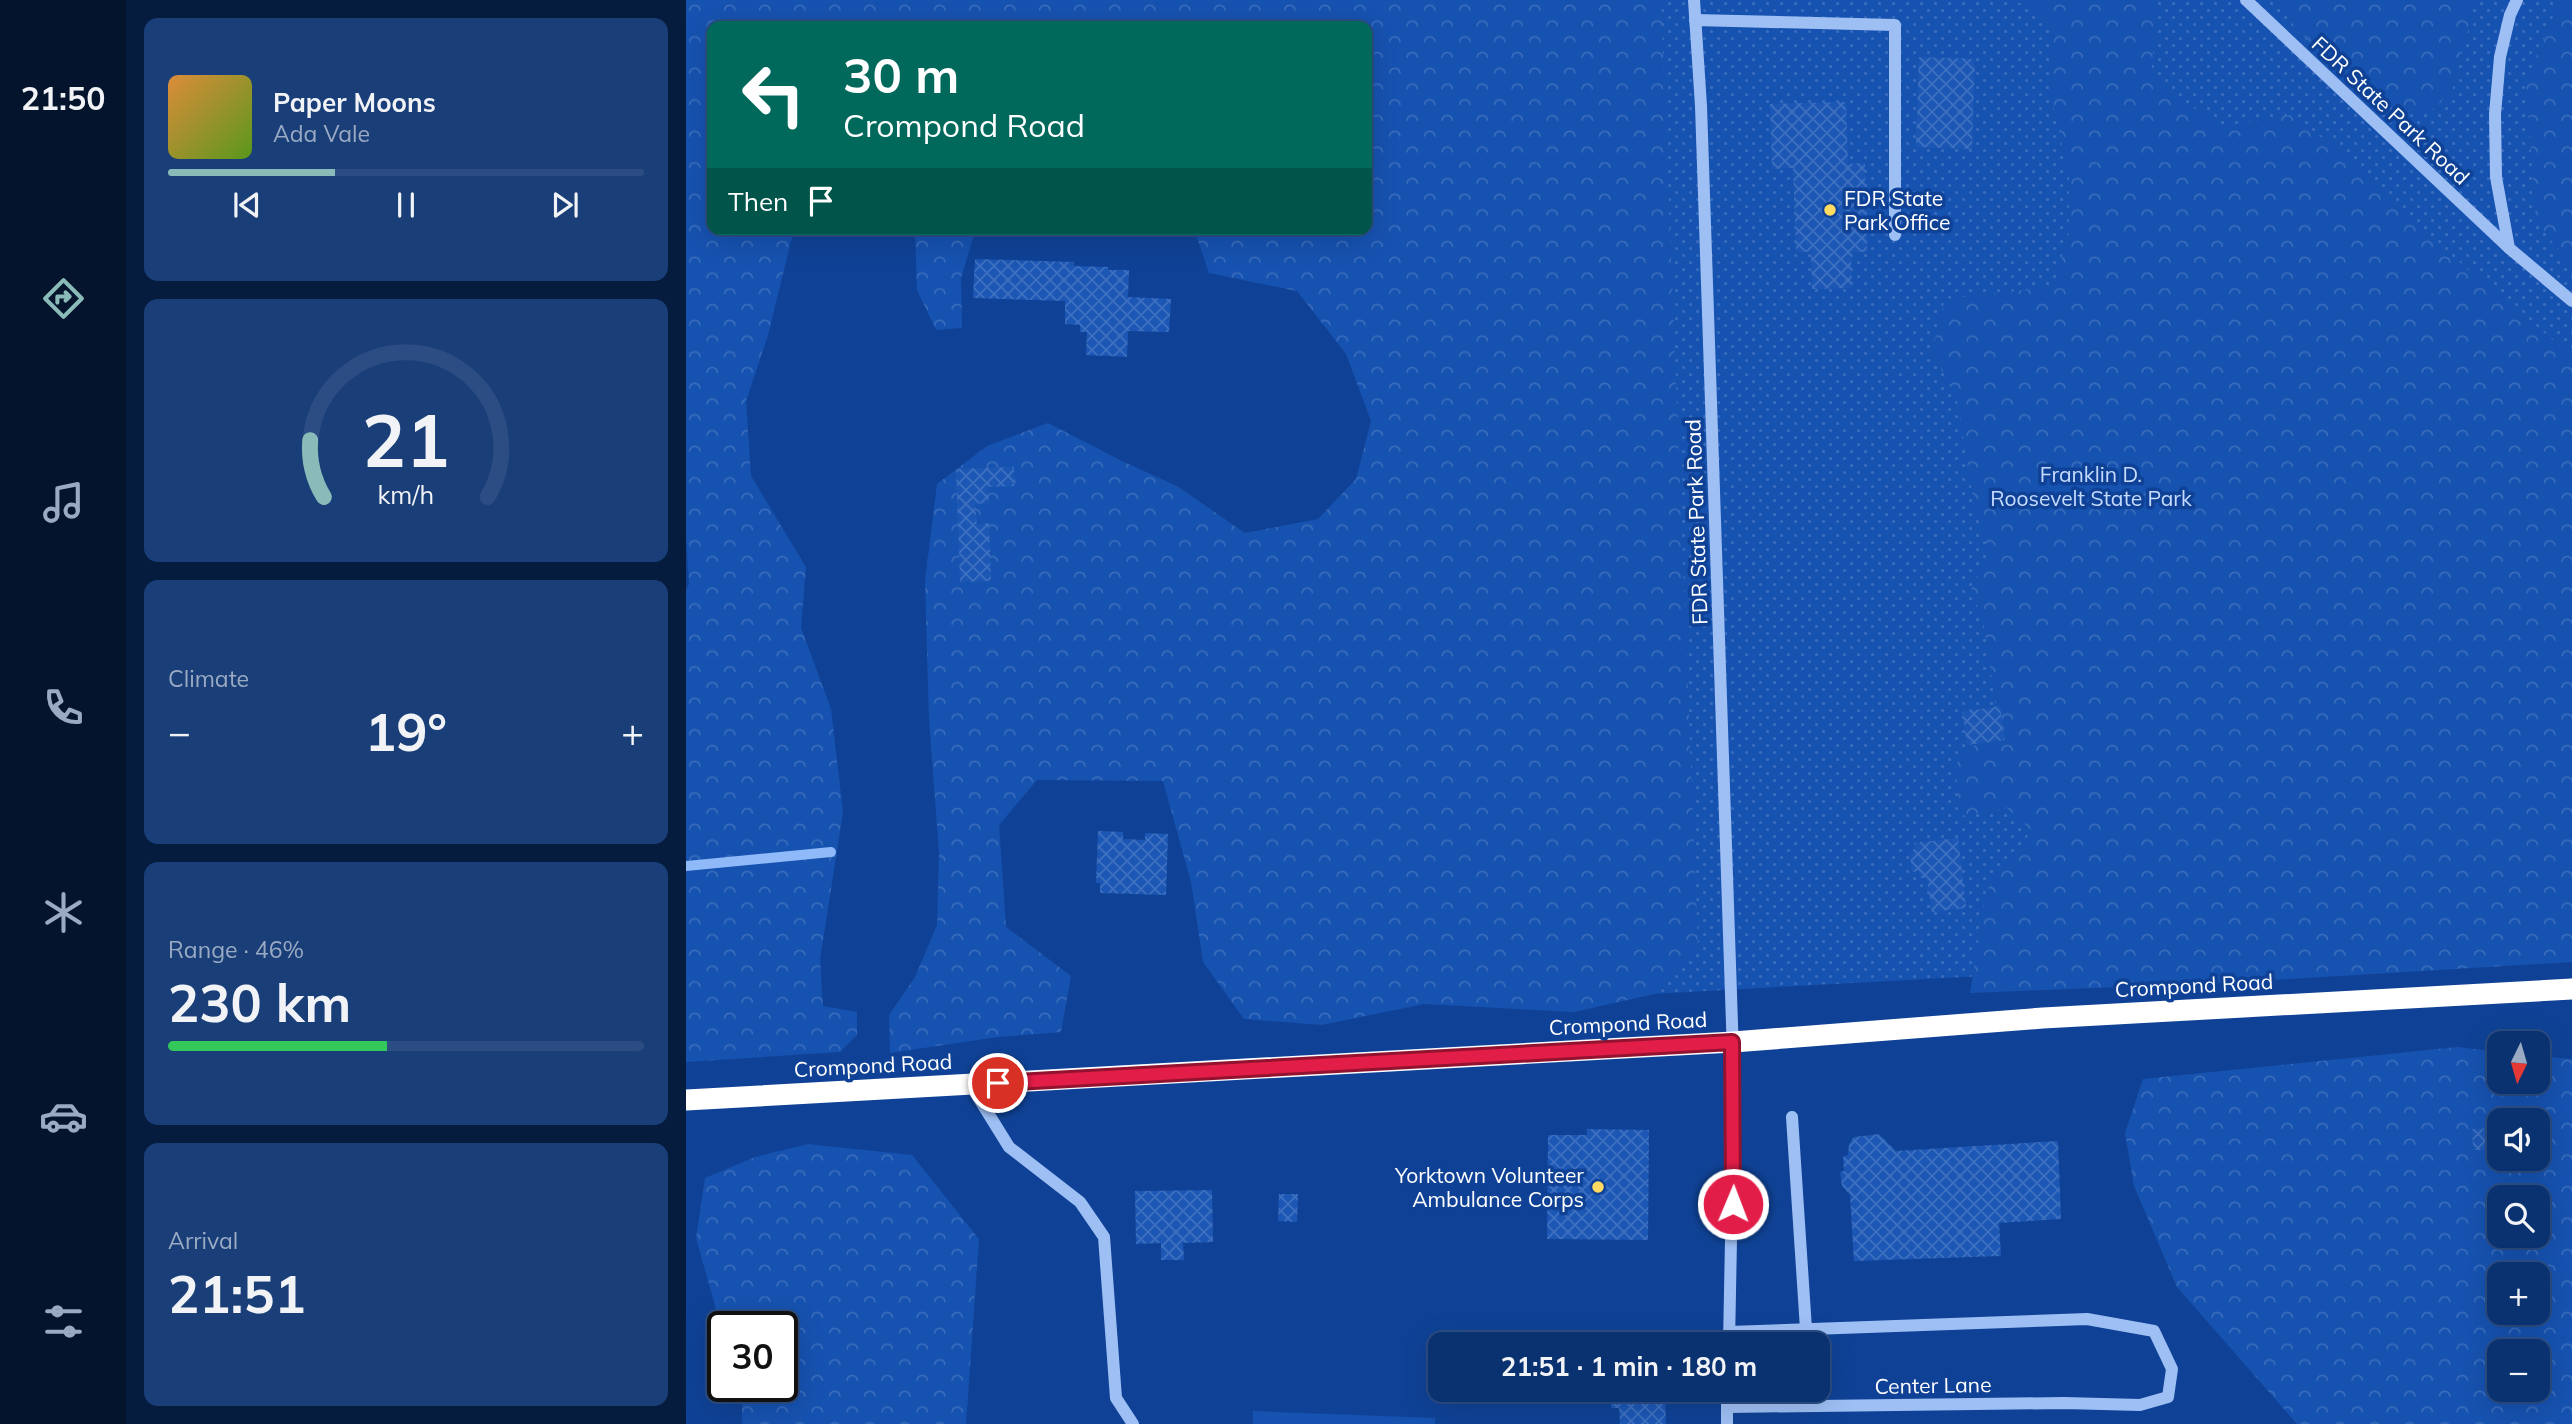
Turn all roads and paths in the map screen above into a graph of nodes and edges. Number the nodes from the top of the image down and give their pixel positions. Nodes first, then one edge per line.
1 (1693, 0) edge
2 (2246, 0) edge
3 (2517, 0) edge
4 (1695, 20) junction
5 (1895, 235) dead end
6 (2509, 248) junction
7 (2572, 301) edge
8 (2572, 989) edge
9 (1732, 1042) junction
10 (970, 1084) junction
11 (686, 1100) edge
12 (1792, 1117) dead end
13 (1806, 1329) junction
14 (1729, 1332) edge
15 (1780, 1332) edge
16 (1727, 1402) edge
17 (1727, 1407) junction
18 (1133, 1424) edge
19 (1727, 1424) edge

1 - 4 street, FDR State Park Road
2 - 6 street, FDR State Park Road
3 - 6 street, FDR State Park Road
4 - 5 street
4 - 9 street, FDR State Park Road
6 - 7 street, FDR State Park Road
8 - 9 highway, Crompond Road
9 - 10 highway, Crompond Road
9 - 14 street, FDR State Park Road
10 - 11 highway, Crompond Road
10 - 18 street
12 - 13 street
13 - 15 street
13 - 17 street, Center Lane
16 - 17 street
17 - 19 street

